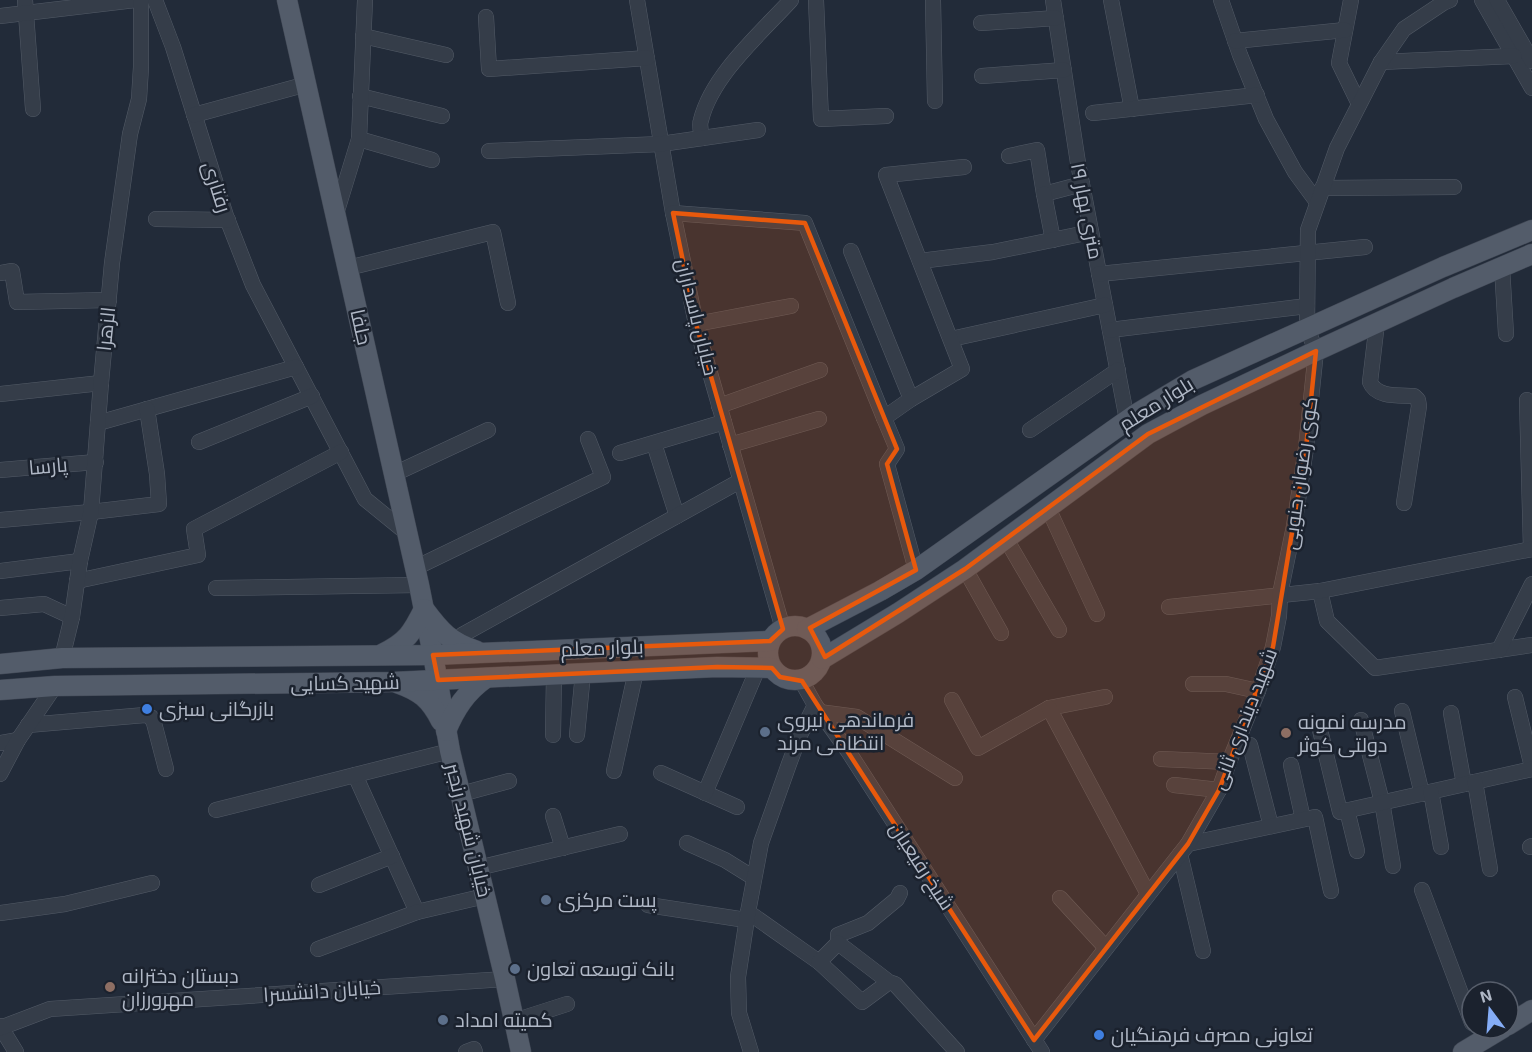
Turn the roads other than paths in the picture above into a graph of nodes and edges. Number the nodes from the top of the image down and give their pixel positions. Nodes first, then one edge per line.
1 (135, 0) edge
2 (141, 0) edge
3 (155, 0) edge
4 (287, 0) edge
5 (365, 0) edge
6 (637, 0) edge
7 (792, 0) edge
8 (816, 0) edge
9 (933, 0) edge
10 (1053, 0) edge
11 (1112, 0) edge
12 (1221, 0) edge
13 (1351, 0) edge
14 (1450, 0) edge
15 (1482, 0) edge
16 (1497, 0) edge
17 (26, 7) edge
18 (0, 16) edge
19 (486, 17) dead end
20 (1056, 18) junction
21 (981, 23) dead end
22 (1345, 30) junction
23 (363, 36) junction
24 (1235, 41) junction
25 (446, 55) dead end
26 (1514, 56) junction
27 (647, 58) junction
28 (1532, 61) edge
29 (1381, 62) junction
30 (1064, 70) junction
31 (982, 76) dead end
32 (307, 84) junction
33 (1532, 88) edge
34 (1257, 95) junction
35 (360, 96) junction
36 (935, 101) dead end
37 (1359, 105) junction
38 (33, 109) dead end
39 (1131, 109) junction
40 (1093, 113) dead end
41 (194, 115) junction
42 (442, 116) dead end
43 (886, 116) dead end
44 (758, 130) dead end
45 (702, 138) junction
46 (359, 139) junction
47 (661, 144) junction
48 (489, 151) dead end
49 (1009, 156) dead end
50 (432, 160) dead end
51 (964, 167) dead end
52 (1082, 184) junction
53 (1454, 187) dead end
54 (1044, 194) junction
55 (1320, 195) junction
56 (673, 213) junction
57 (336, 214) junction
58 (156, 219) dead end
59 (228, 220) junction
60 (1532, 230) edge
61 (1091, 232) junction
62 (1053, 240) junction
63 (1365, 247) dead end
64 (851, 251) dead end
65 (1307, 252) junction
66 (1532, 254) edge
67 (920, 261) junction
68 (1502, 267) junction
69 (348, 268) junction
70 (0, 273) edge
71 (1099, 274) junction
72 (109, 300) junction
73 (508, 303) dead end
74 (1105, 305) junction
75 (791, 306) dead end
76 (1307, 306) junction
77 (1377, 323) junction
78 (696, 324) junction
79 (1307, 328) junction
80 (1110, 330) junction
81 (1506, 334) dead end
82 (951, 339) junction
83 (1316, 351) junction
84 (296, 367) junction
85 (820, 370) dead end
86 (1118, 370) junction
87 (100, 383) junction
88 (0, 394) edge
89 (312, 396) junction
90 (910, 399) junction
91 (1527, 400) dead end
92 (719, 406) junction
93 (147, 409) junction
94 (884, 418) junction
95 (819, 419) dead end
96 (1127, 420) junction
97 (724, 422) junction
98 (98, 423) junction
99 (488, 430) dead end
100 (1030, 430) dead end
101 (588, 439) dead end
102 (199, 442) dead end
103 (730, 445) junction
104 (656, 450) dead end
105 (341, 452) junction
106 (620, 453) dead end
107 (96, 462) junction
108 (0, 470) edge
109 (394, 474) junction
110 (740, 481) junction
111 (1404, 503) dead end
112 (1048, 508) junction
113 (91, 512) junction
114 (677, 516) junction
115 (0, 520) edge
116 (408, 534) junction
117 (1005, 539) junction
118 (1531, 549) edge
119 (80, 561) junction
120 (965, 569) junction
121 (916, 570) junction
122 (0, 571) edge
123 (417, 576) junction
124 (77, 581) junction
125 (1532, 585) edge
126 (216, 588) dead end
127 (1320, 591) junction
128 (1280, 594) junction
129 (1169, 607) dead end
130 (0, 608) edge
131 (424, 609) junction
132 (1097, 614) dead end
133 (72, 617) junction
134 (807, 629) junction
135 (1059, 630) dead end
136 (1001, 633) dead end
137 (462, 635) dead end
138 (776, 635) junction
139 (1532, 645) edge
140 (1499, 650) junction
141 (483, 653) junction
142 (380, 655) junction
143 (434, 655) junction
144 (306, 656) junction
145 (62, 658) junction
146 (822, 658) junction
147 (0, 664) edge
148 (765, 668) junction
149 (636, 671) junction
150 (583, 673) junction
151 (554, 675) junction
152 (486, 678) junction
153 (438, 680) junction
154 (801, 680) junction
155 (393, 682) junction
156 (302, 684) junction
157 (1193, 684) dead end
158 (55, 686) junction
159 (0, 690) edge
160 (1258, 691) junction
161 (1105, 697) dead end
162 (1515, 697) dead end
163 (952, 700) dead end
164 (1049, 708) junction
165 (817, 709) junction
166 (1402, 711) dead end
167 (1451, 713) dead end
168 (1360, 720) dead end
169 (28, 725) junction
170 (1320, 730) dead end
171 (553, 735) dead end
172 (577, 735) dead end
173 (18, 740) junction
174 (448, 741) junction
175 (0, 743) edge
176 (1250, 746) dead end
177 (1161, 759) dead end
178 (1229, 762) junction
179 (1291, 765) dead end
180 (1532, 768) edge
181 (166, 769) dead end
182 (614, 771) dead end
183 (661, 773) dead end
184 (0, 774) edge
185 (354, 775) junction
186 (955, 778) dead end
187 (509, 781) dead end
188 (1470, 783) junction
189 (1174, 785) dead end
190 (1219, 790) junction
191 (705, 793) junction
192 (1426, 793) junction
193 (461, 794) junction
194 (1382, 802) junction
195 (737, 807) dead end
196 (216, 810) dead end
197 (1344, 811) junction
198 (553, 816) dead end
199 (1309, 818) junction
200 (1271, 826) junction
201 (620, 834) dead end
202 (687, 843) dead end
203 (563, 848) junction
204 (1441, 848) dead end
205 (1184, 849) junction
206 (1357, 851) dead end
207 (392, 856) junction
208 (1393, 866) dead end
209 (478, 868) junction
210 (1490, 869) dead end
211 (754, 878) junction
212 (152, 884) dead end
213 (319, 885) dead end
214 (1422, 890) dead end
215 (1331, 891) dead end
216 (900, 893) dead end
217 (1148, 894) junction
218 (484, 896) junction
219 (1060, 898) dead end
220 (648, 905) dead end
221 (417, 912) junction
222 (0, 913) edge
223 (747, 916) junction
224 (838, 943) junction
225 (1106, 948) junction
226 (318, 949) dead end
227 (1203, 951) dead end
228 (819, 962) junction
229 (504, 979) junction
230 (889, 982) junction
231 (1460, 991) edge
232 (567, 1004) dead end
233 (514, 1021) junction
234 (0, 1028) edge
235 (1038, 1046) edge
236 (16, 1052) edge
237 (521, 1052) edge
238 (751, 1052) edge
239 (957, 1052) edge

1 - 17 street
2 - 72 street, الزهرا
3 - 41 street, رفتاری
4 - 32 main road, جلفا
5 - 23 street
6 - 27 street, خیابان پاسداران
7 - 45 street
8 - 43 street
9 - 36 street
10 - 20 street, ۱۹ متری بهار
11 - 39 street
12 - 24 street
13 - 22 street
14 - 29 street
15 - 26 street
16 - 28 street
17 - 18 street
17 - 38 street
19 - 27 street
20 - 21 street
20 - 30 street, ۱۹ متری بهار
22 - 24 street
22 - 37 street
23 - 25 street
23 - 35 street
24 - 34 street
26 - 29 street
26 - 33 street
27 - 47 street, خیابان پاسداران
29 - 37 street
30 - 31 street
30 - 52 street, ۱۹ متری بهار
32 - 41 street
32 - 57 main road, جلفا
34 - 39 street
34 - 55 street
35 - 42 street
35 - 46 street
37 - 55 street
39 - 40 street
41 - 59 street, رفتاری
44 - 45 street
45 - 47 street
46 - 50 street
46 - 57 street
47 - 48 street
47 - 56 street, خیابان پاسداران
49 - 54 street
51 - 67 street
52 - 54 street
52 - 61 street, ۱۹ متری بهار
53 - 55 street
54 - 62 street
55 - 65 street
56 - 78 street, خیابان پاسداران
56 - 94 street
57 - 69 main road, جلفا
58 - 59 street
59 - 84 street, رفتاری
60 - 79 main road, بلوار معلم
61 - 62 street
61 - 71 street, ۱۹ متری بهار
62 - 67 street
63 - 65 street
64 - 90 street
65 - 71 street
65 - 76 street
66 - 68 main road, بلوار معلم
67 - 82 street
68 - 77 main road, بلوار معلم
68 - 81 street
69 - 73 street
69 - 109 main road, جلفا
70 - 72 street
71 - 74 street, ۱۹ متری بهار
72 - 87 street, الزهرا
74 - 80 street, ۱۹ متری بهار
74 - 82 street
75 - 78 street
76 - 79 street
76 - 80 street
77 - 83 main road, بلوار معلم
77 - 111 street
78 - 92 street, خیابان پاسداران
79 - 83 street
79 - 96 main road, بلوار معلم
80 - 86 street, ۱۹ متری بهار
82 - 90 street
83 - 112 main road, بلوار معلم
83 - 128 street, کوی رضوان جنوبی
84 - 89 street, رفتاری
84 - 93 street
85 - 92 street
86 - 96 street, ۱۹ متری بهار
86 - 100 street
87 - 88 street
87 - 98 street, الزهرا
89 - 102 street
89 - 105 street, رفتاری
90 - 94 street
91 - 118 street
92 - 97 street, خیابان پاسداران
93 - 98 street
93 - 113 street
94 - 121 street
95 - 103 street
96 - 121 main road, بلوار معلم
97 - 103 street, خیابان پاسداران
97 - 106 street
98 - 107 street, الزهرا
99 - 109 street
101 - 123 street
103 - 110 street, خیابان پاسداران
104 - 114 street
105 - 116 street, رفتاری
105 - 124 street
107 - 108 street, پارسا
107 - 113 street, الزهرا
109 - 116 main road, جلفا
110 - 114 street
110 - 138 street, خیابان پاسداران
112 - 117 main road, بلوار معلم
112 - 132 street
113 - 115 street
113 - 119 street, الزهرا
114 - 137 street
116 - 123 main road, جلفا
117 - 120 main road, بلوار معلم
117 - 135 street
118 - 127 street
119 - 122 street
119 - 124 street, الزهرا
120 - 136 street
120 - 146 main road, بلوار معلم
121 - 134 main road, بلوار معلم
123 - 126 street
123 - 131 main road, جلفا
124 - 133 street, الزهرا
125 - 140 street
127 - 128 street
127 - 140 street
128 - 129 street
128 - 160 street, شهید دینداری ثانی
130 - 133 street
131 - 141 main road
131 - 142 main road
131 - 143 main road, جلفا
133 - 145 street, الزهرا
134 - 138 main road
134 - 146 main road
138 - 141 main road, بلوار معلم
138 - 148 main road
139 - 140 street
141 - 143 main road, بلوار معلم
142 - 143 main road, شهید کسایی
142 - 144 main road, شهید کسایی
143 - 153 main road, جلفا
144 - 145 main road, شهید کسایی
144 - 156 main road
145 - 147 main road, شهید کسایی
146 - 154 main road
148 - 149 main road, بلوار معلم
148 - 154 main road
148 - 191 street
149 - 150 main road, بلوار معلم
149 - 182 street
150 - 151 main road, بلوار معلم
150 - 172 street
151 - 152 main road, بلوار معلم
151 - 171 street
152 - 153 main road, بلوار معلم
152 - 174 main road
153 - 155 main road, شهید کسایی
153 - 174 main road, خیابان شهید رنجبر
154 - 165 street, شیخ رفیعیان
155 - 156 main road, شهید کسایی
155 - 174 main road
156 - 158 main road, شهید کسایی
157 - 160 street
158 - 159 main road, شهید کسایی
158 - 169 street
160 - 178 street, شهید دینداری ثانی
161 - 164 street
162 - 180 street
163 - 164 street
164 - 217 street
165 - 186 street
165 - 211 street
165 - 235 street, شیخ رفیعیان
166 - 192 street
167 - 188 street
168 - 194 street
169 - 173 street
169 - 181 street
170 - 197 street
173 - 175 street
173 - 184 street
174 - 185 street
174 - 193 main road, خیابان شهید رنجبر
176 - 200 street
177 - 178 street
178 - 190 street, شهید دینداری ثانی
179 - 199 street
180 - 188 street
183 - 191 street
185 - 196 street
185 - 207 street
187 - 193 street
188 - 192 street
188 - 210 street
189 - 190 street
190 - 205 street, شهید دینداری ثانی
191 - 195 street
192 - 194 street
192 - 204 street
193 - 209 main road, خیابان شهید رنجبر
194 - 197 street
194 - 208 street
197 - 206 street
198 - 203 street
199 - 200 street
199 - 215 street
200 - 205 street
201 - 203 street
202 - 211 street
203 - 209 street
205 - 217 street, شهید دینداری ثانی
205 - 227 street
207 - 213 street
207 - 221 street
209 - 218 main road, خیابان شهید رنجبر
211 - 223 street
212 - 222 street
214 - 231 street
216 - 224 street
217 - 225 street, شهید دینداری ثانی
218 - 221 street
218 - 229 main road, خیابان شهید رنجبر
219 - 225 street
220 - 223 street
221 - 226 street
223 - 228 street
223 - 238 street
224 - 228 street
224 - 230 street
225 - 235 street, شهید دینداری ثانی
228 - 230 street
229 - 233 main road, خیابان شهید رنجبر
229 - 234 street, خیابان دانشسرا
230 - 239 street
232 - 233 street
233 - 237 main road, خیابان شهید رنجبر
234 - 236 street

